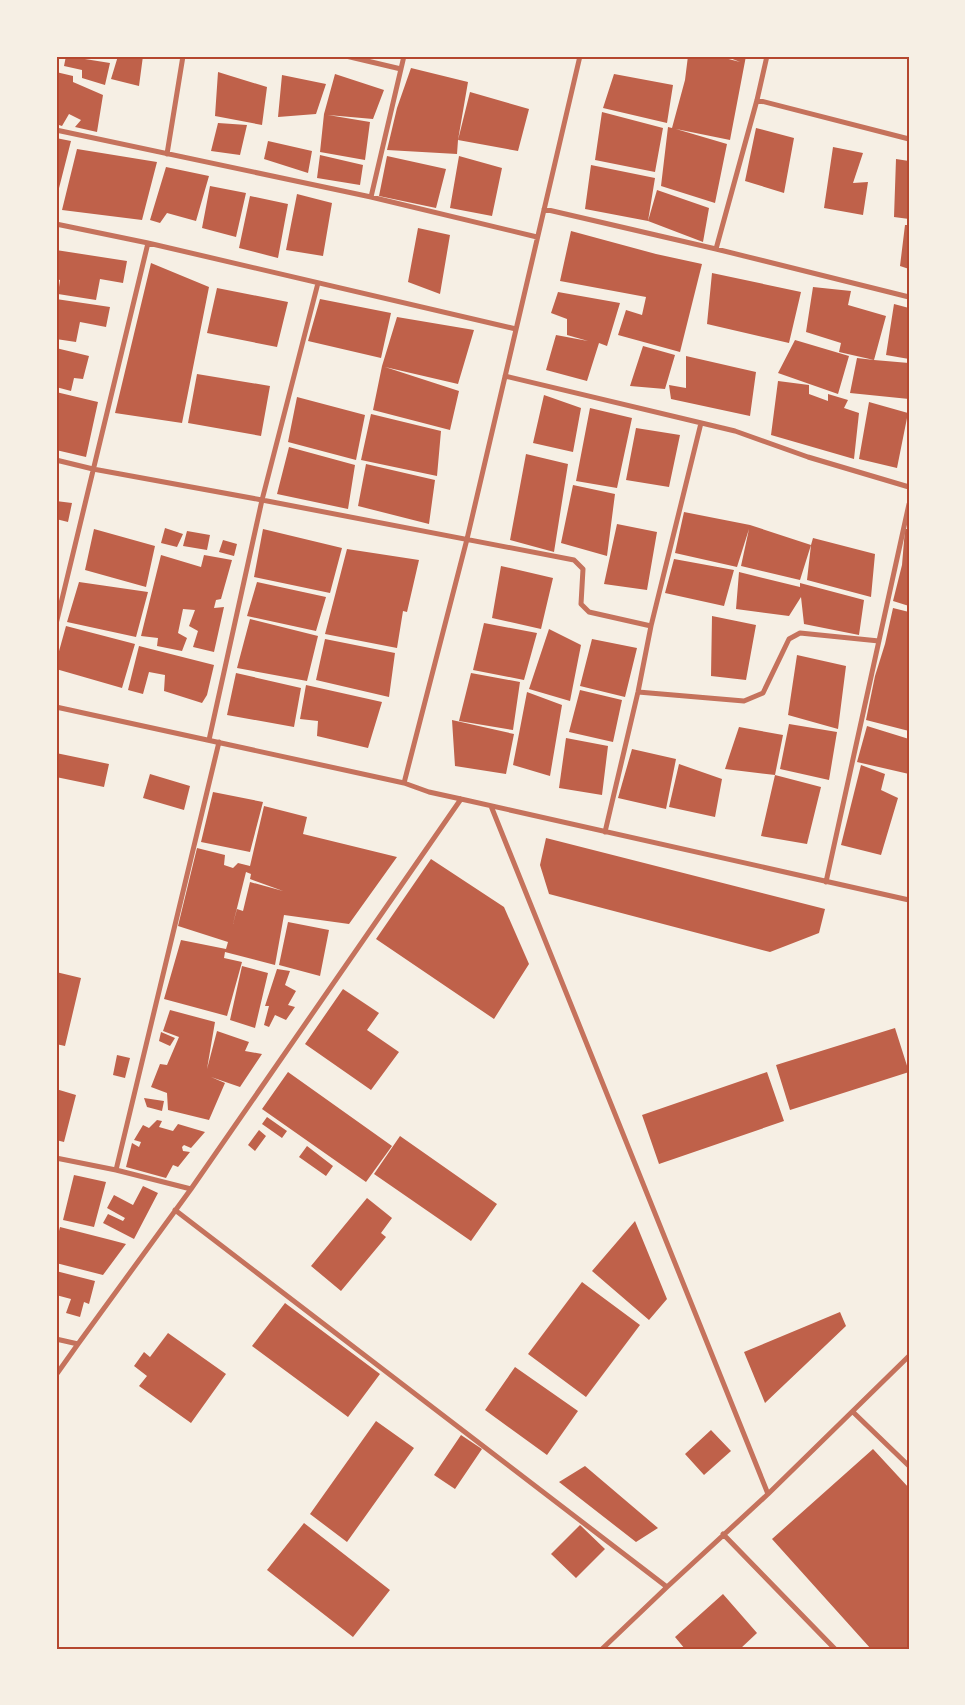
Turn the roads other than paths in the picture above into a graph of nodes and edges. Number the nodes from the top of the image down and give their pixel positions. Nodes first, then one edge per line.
1 (183, 56) edge
2 (346, 56) edge
3 (404, 56) edge
4 (580, 56) edge
5 (767, 56) edge
6 (401, 69) junction
7 (757, 100) junction
8 (56, 130) edge
9 (909, 139) edge
10 (167, 154) junction
11 (371, 197) junction
12 (544, 209) junction
13 (56, 224) edge
14 (537, 237) junction
15 (148, 243) junction
16 (716, 249) junction
17 (318, 283) junction
18 (909, 296) edge
19 (516, 329) junction
20 (504, 376) junction
21 (701, 423) junction
22 (56, 460) edge
23 (93, 469) junction
24 (909, 487) edge
25 (262, 500) junction
26 (909, 504) edge
27 (467, 539) junction
28 (56, 624) edge
29 (651, 626) junction
30 (879, 641) junction
31 (638, 692) junction
32 (56, 707) edge
33 (209, 740) junction
34 (219, 742) junction
35 (404, 783) junction
36 (461, 799) junction
37 (491, 806) junction
38 (605, 832) junction
39 (826, 882) junction
40 (909, 900) edge
41 (56, 1159) edge
42 (116, 1170) junction
43 (191, 1189) junction
44 (175, 1210) junction
45 (56, 1339) edge
46 (78, 1344) junction
47 (909, 1356) edge
48 (56, 1376) edge
49 (853, 1412) junction
50 (909, 1466) edge
51 (768, 1494) junction
52 (723, 1534) junction
53 (667, 1586) junction
54 (602, 1649) edge
55 (834, 1649) edge

1 - 10 street
2 - 6 street
3 - 6 street
4 - 12 street
5 - 7 street
6 - 11 street
7 - 9 street
7 - 16 street
8 - 10 street
10 - 11 street
11 - 14 street
12 - 14 street
12 - 16 street
13 - 15 street
14 - 19 street
15 - 17 street
15 - 23 street
16 - 18 street
17 - 19 street
17 - 25 street
19 - 20 street
20 - 21 street
20 - 27 street
21 - 24 street
21 - 29 street
22 - 23 street
23 - 25 street
23 - 28 street
25 - 27 street
25 - 33 street
26 - 30 street
27 - 29 street
27 - 35 street
29 - 31 street
30 - 31 street
30 - 39 street
31 - 38 street
32 - 33 street
33 - 34 street
34 - 35 street
34 - 42 street
35 - 36 street
36 - 37 street
36 - 43 street
37 - 38 street
37 - 51 street
38 - 39 street
39 - 40 street
41 - 42 street
42 - 43 street
43 - 44 street
44 - 46 street
44 - 53 street
45 - 46 street
46 - 48 street
47 - 49 street
49 - 50 street
49 - 51 street
51 - 52 street
52 - 53 street
52 - 55 street
53 - 54 street

